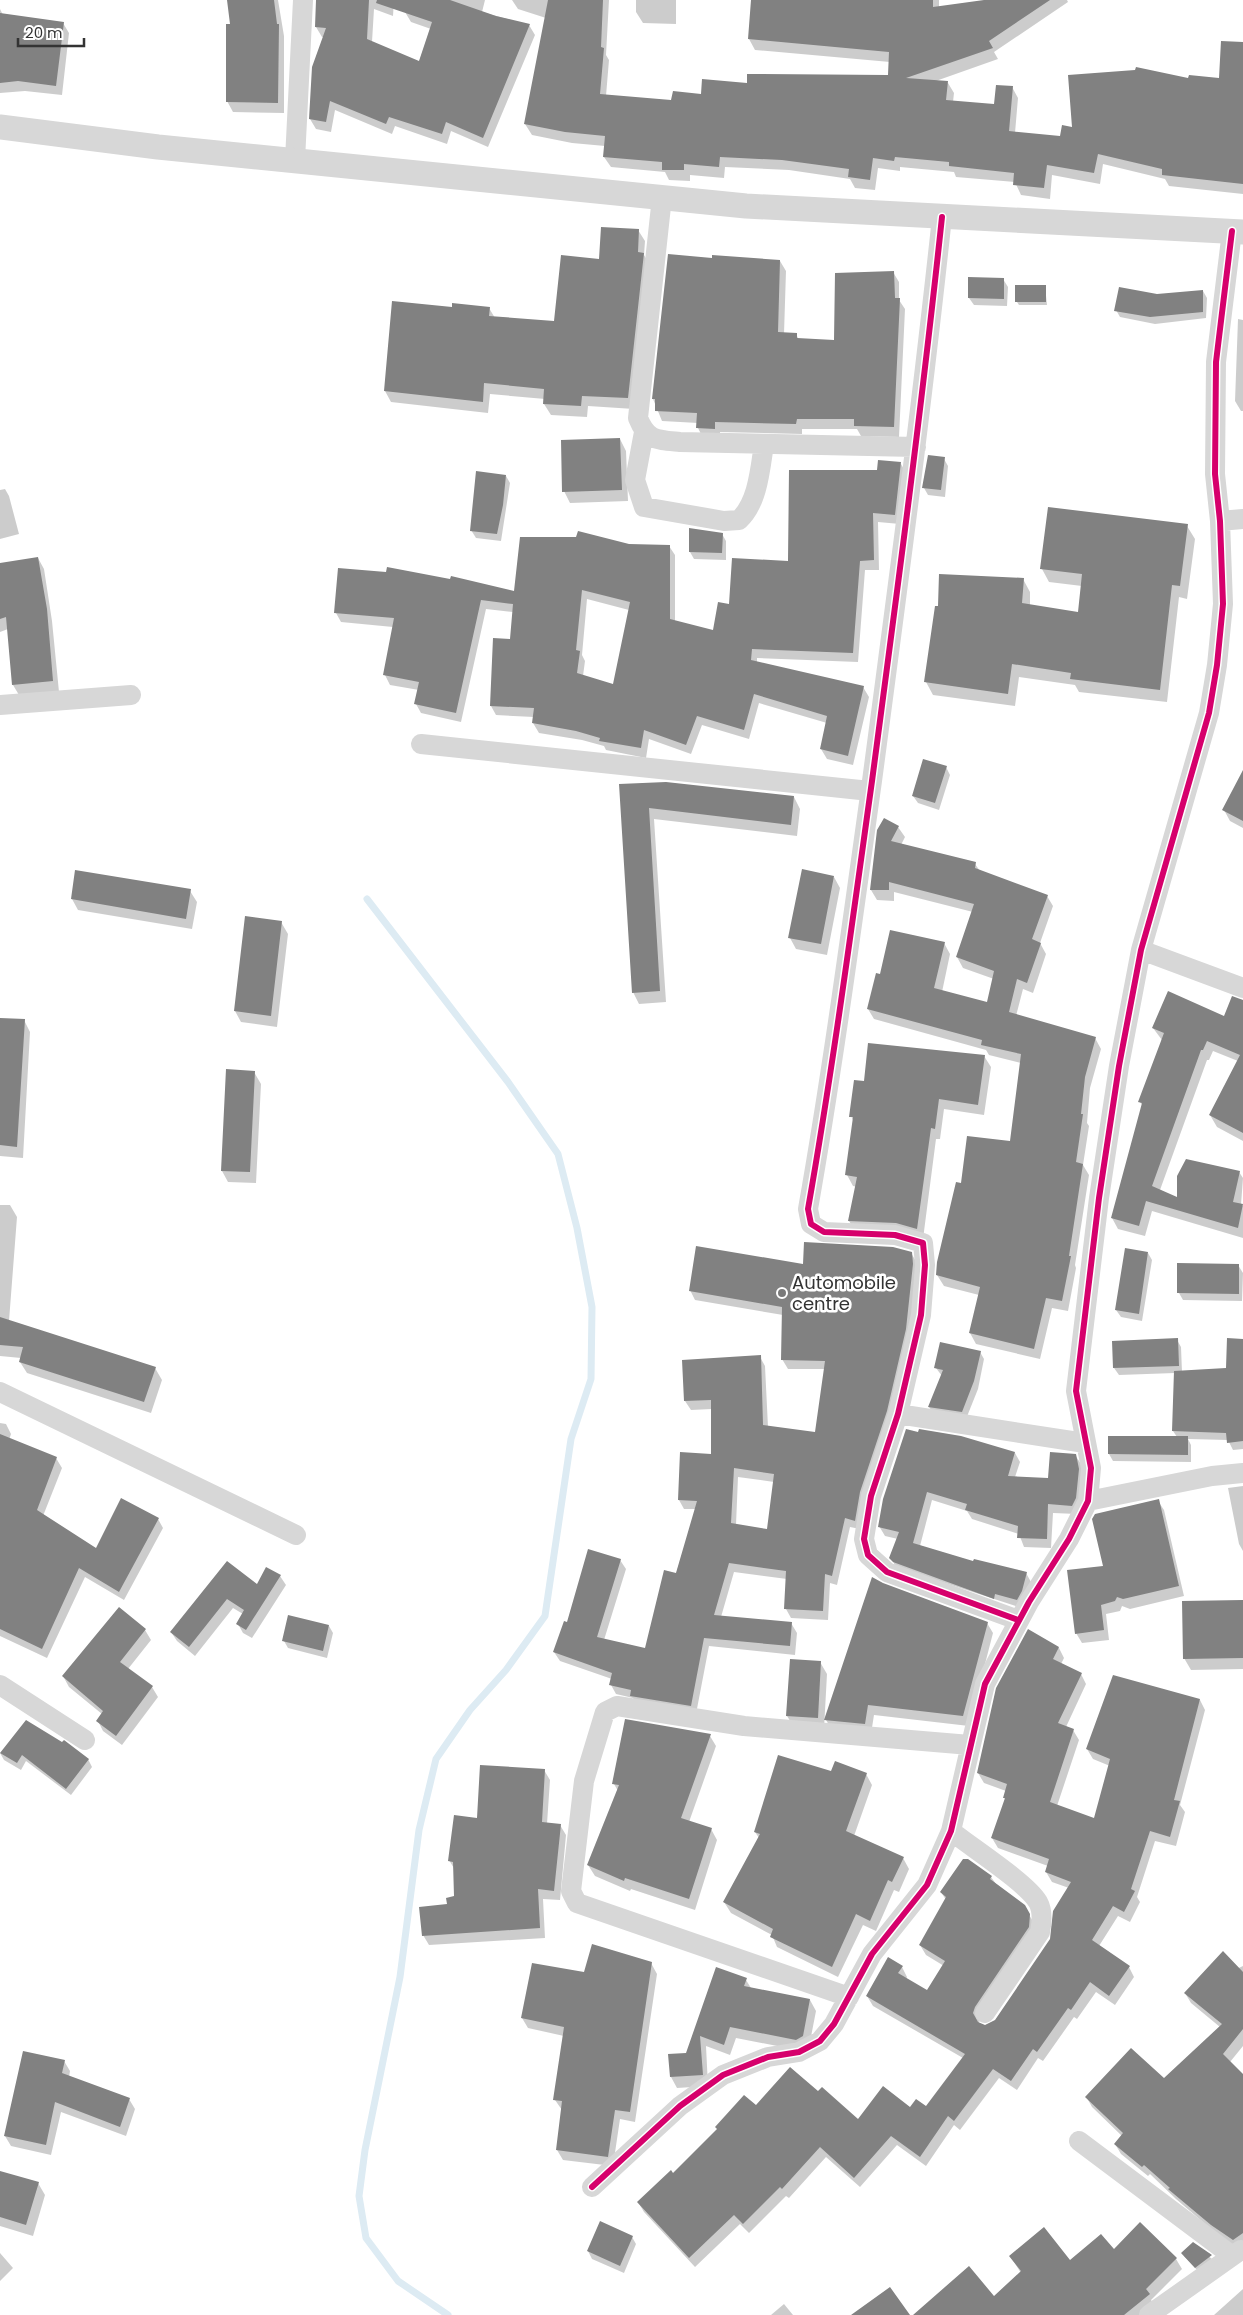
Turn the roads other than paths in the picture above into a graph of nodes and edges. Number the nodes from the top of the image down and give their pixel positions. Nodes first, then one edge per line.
1 (303, 0) edge
2 (0, 127) edge
3 (296, 160) junction
4 (662, 197) junction
5 (942, 217) junction
6 (1238, 231) edge
7 (644, 432) junction
8 (764, 444) junction
9 (916, 448) junction
10 (1243, 519) edge
11 (1220, 521) junction
12 (131, 695) dead end
13 (0, 705) edge
14 (421, 744) dead end
15 (870, 791) junction
16 (1141, 950) junction
17 (1243, 988) edge
18 (0, 1392) edge
19 (898, 1414) junction
20 (1085, 1443) junction
21 (1243, 1473) edge
22 (1088, 1501) junction
23 (296, 1535) dead end
24 (1018, 1620) junction
25 (0, 1685) edge
26 (85, 1740) dead end
27 (970, 1745) junction
28 (951, 1831) junction
29 (849, 1997) junction
30 (986, 2013) dead end
31 (1080, 2141) dead end
32 (592, 2187) dead end
33 (1237, 2252) edge
34 (1149, 2315) edge

1 - 3 street
2 - 3 street
3 - 4 street
4 - 5 street
4 - 7 street
5 - 6 street
5 - 9 street
6 - 11 street
7 - 8 street
7 - 8 street
8 - 9 street
9 - 15 street
10 - 11 street
11 - 16 street
12 - 13 street
14 - 15 street
15 - 19 street
16 - 17 street
16 - 20 street
18 - 23 street
19 - 20 street
19 - 24 street
20 - 22 street
21 - 22 street
22 - 24 street
24 - 27 street
25 - 26 street
27 - 28 street
27 - 29 street
28 - 29 street
28 - 30 street
29 - 32 street
31 - 33 street
33 - 34 street

